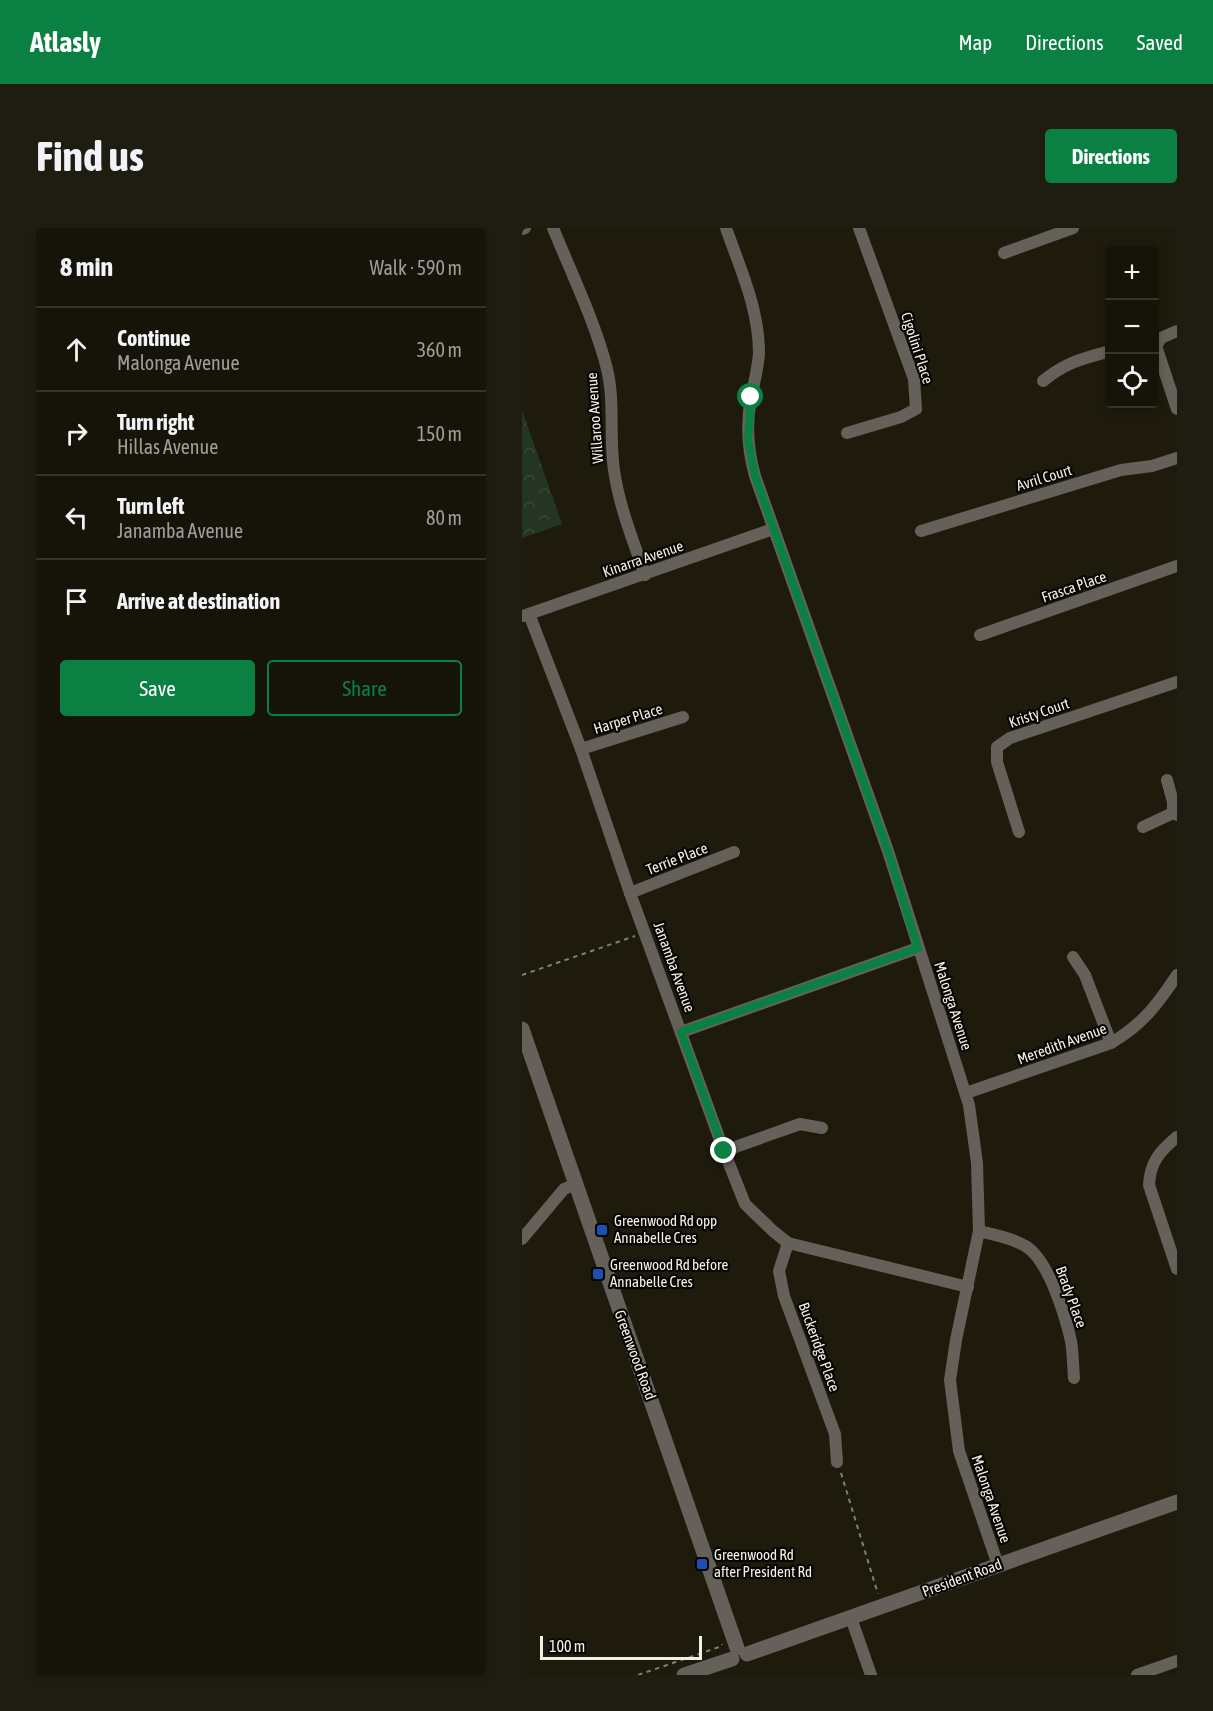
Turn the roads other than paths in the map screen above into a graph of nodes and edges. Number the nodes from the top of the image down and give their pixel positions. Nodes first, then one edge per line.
1 (553, 228) edge
2 (726, 228) edge
3 (859, 228) edge
4 (1073, 228) edge
5 (1004, 254) dead end
6 (1177, 331) edge
7 (1159, 340) edge
8 (1105, 352) edge
9 (1158, 354) edge
10 (1043, 381) dead end
11 (1177, 409) edge
12 (847, 433) dead end
13 (1177, 458) edge
14 (773, 529) junction
15 (921, 531) dead end
16 (1177, 566) edge
17 (645, 575) junction
18 (526, 615) edge
19 (980, 636) dead end
20 (1177, 682) edge
21 (683, 717) dead end
22 (581, 749) junction
23 (1167, 780) dead end
24 (1175, 814) edge
25 (1143, 827) dead end
26 (1018, 832) dead end
27 (734, 852) dead end
28 (630, 893) junction
29 (918, 948) junction
30 (1073, 957) dead end
31 (1177, 975) edge
32 (522, 1029) edge
33 (681, 1032) junction
34 (1111, 1043) junction
35 (527, 1062) edge
36 (966, 1093) junction
37 (822, 1128) dead end
38 (1177, 1137) edge
39 (724, 1151) junction
40 (576, 1184) junction
41 (979, 1231) junction
42 (522, 1239) edge
43 (788, 1243) junction
44 (1177, 1269) edge
45 (968, 1287) junction
46 (1074, 1378) dead end
47 (837, 1462) road end
48 (1177, 1502) edge
49 (998, 1565) junction
50 (850, 1618) junction
51 (739, 1653) junction
52 (1177, 1660) edge
53 (684, 1675) edge
54 (871, 1675) edge
55 (1137, 1675) edge

1 - 17 street, Willaroo Avenue
2 - 14 street, Malonga Avenue
3 - 12 street, Cigolini Place
4 - 5 street
6 - 7 street
8 - 10 street
9 - 11 street
13 - 15 street, Avril Court
14 - 17 street, Kinarra Avenue
14 - 29 street, Malonga Avenue
16 - 19 street, Frasca Place
17 - 18 street, Kinarra Avenue
18 - 22 street, Janamba Avenue
20 - 26 street, Kristy Court
21 - 22 street, Harper Place
22 - 28 street, Janamba Avenue
23 - 24 street
24 - 25 street
27 - 28 street, Terrie Place
28 - 33 street, Janamba Avenue
29 - 33 street
29 - 36 street, Malonga Avenue
30 - 34 street
31 - 34 street, Meredith Avenue
32 - 35 street, Greenwood Road
33 - 39 street, Janamba Avenue
34 - 36 street, Meredith Avenue
35 - 40 street, Greenwood Road
36 - 41 street, Malonga Avenue
37 - 39 street
38 - 44 street
39 - 43 street, Janamba Avenue
40 - 42 street
40 - 51 street, Greenwood Road
41 - 45 street, Malonga Avenue
41 - 46 street, Brady Place
43 - 45 street, Janamba Avenue
43 - 47 street, Buckeridge Place
45 - 49 street, Malonga Avenue
48 - 49 street, President Road
49 - 50 street, President Road
50 - 51 street, President Road
50 - 54 street
51 - 53 street, President Road
52 - 55 street

